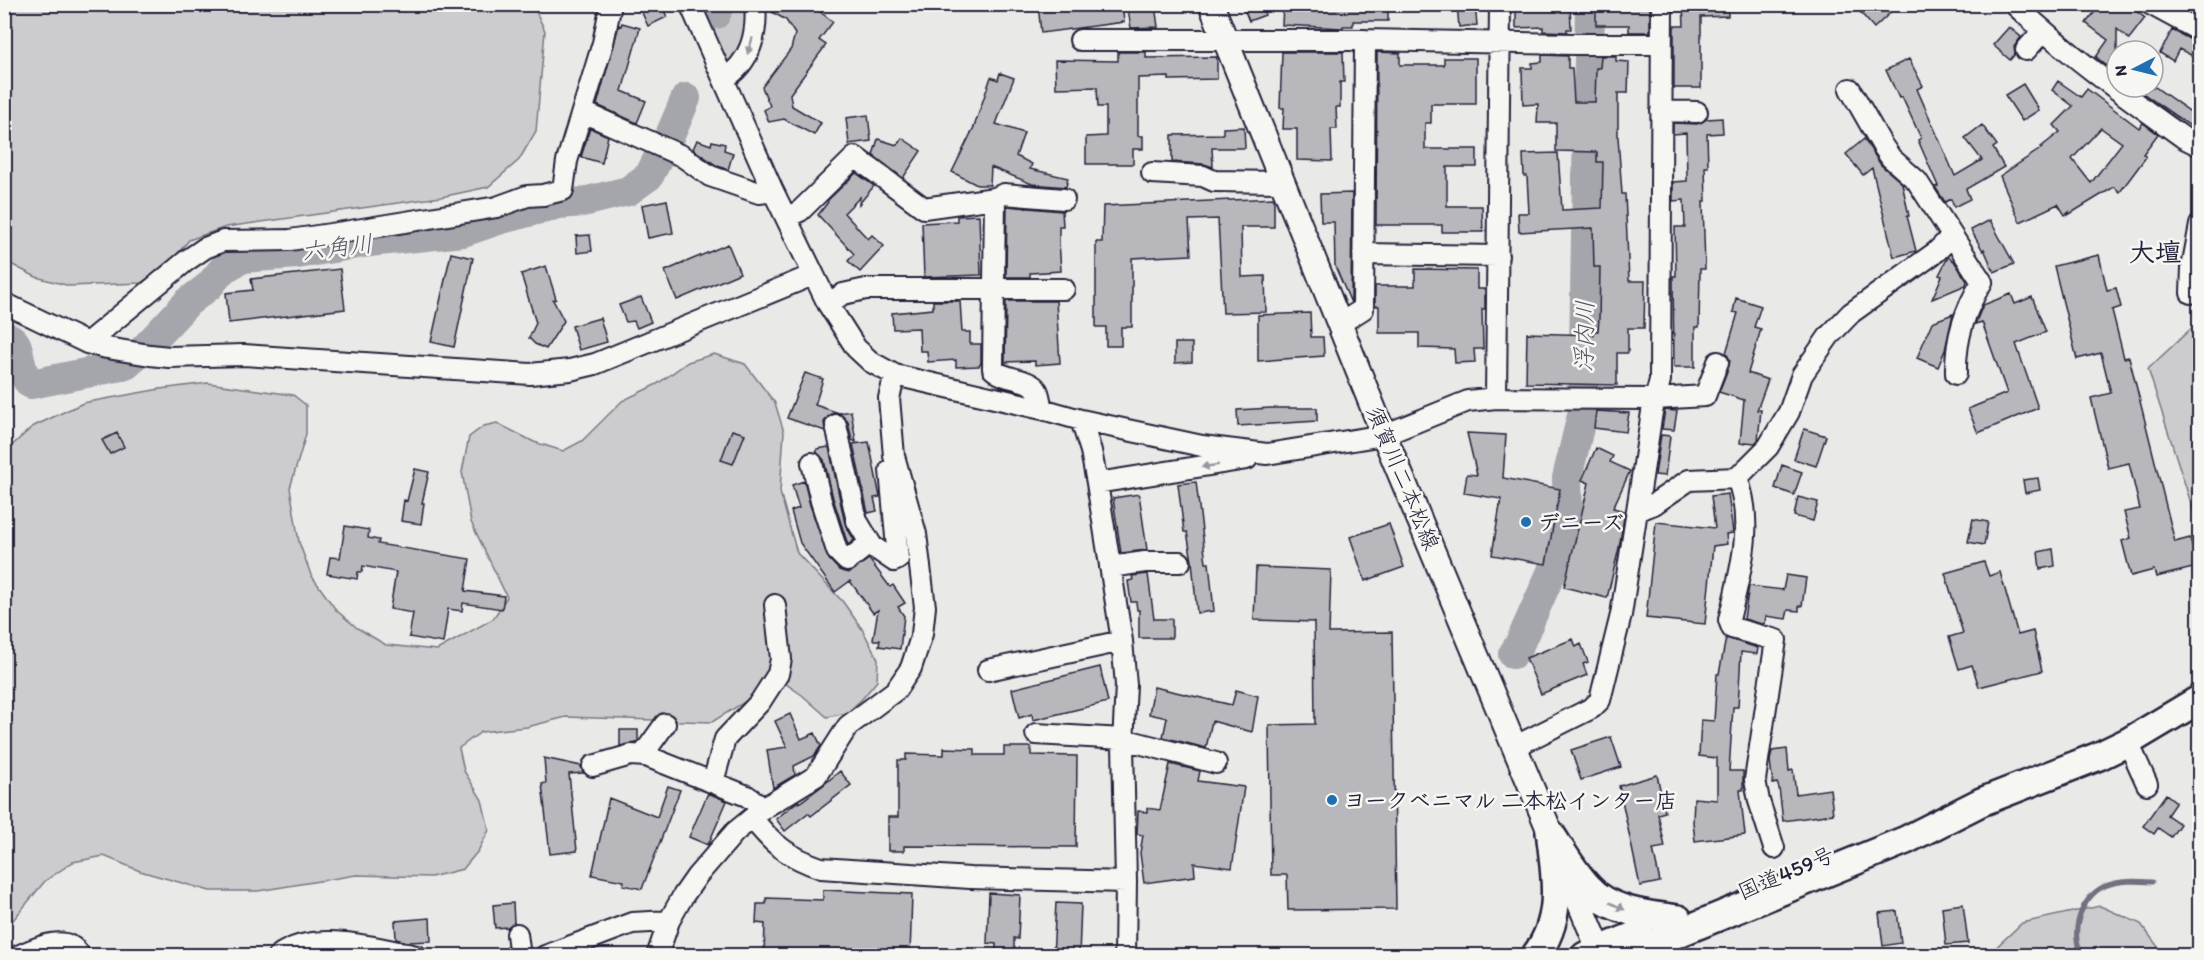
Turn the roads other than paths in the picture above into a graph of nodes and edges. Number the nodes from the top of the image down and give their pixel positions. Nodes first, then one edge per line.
1 (611, 4) edge
2 (690, 4) edge
3 (755, 4) edge
4 (1211, 4) edge
5 (1500, 4) edge
6 (1662, 4) edge
7 (2014, 4) edge
8 (2150, 4) edge
9 (2043, 31) junction
10 (2199, 31) edge
11 (1080, 40) dead end
12 (1226, 40) junction
13 (1365, 40) junction
14 (1500, 43) junction
15 (1661, 44) junction
16 (2026, 50) dead end
17 (724, 78) junction
18 (1850, 89) dead end
19 (1661, 111) junction
20 (583, 112) junction
21 (1697, 112) dead end
22 (2199, 146) edge
23 (1152, 173) dead end
24 (1281, 182) junction
25 (773, 191) junction
26 (995, 198) junction
27 (1064, 199) dead end
28 (786, 217) junction
29 (2199, 225) edge
30 (1951, 237) junction
31 (1364, 254) junction
32 (1498, 256) junction
33 (813, 275) junction
34 (1064, 290) dead end
35 (993, 291) junction
36 (2191, 293) dead end
37 (4, 303) edge
38 (828, 304) junction
39 (1341, 323) junction
40 (87, 343) junction
41 (1718, 362) dead end
42 (1956, 374) dead end
43 (894, 375) junction
44 (1496, 398) junction
45 (1655, 399) junction
46 (1042, 409) junction
47 (1081, 420) junction
48 (836, 425) dead end
49 (1384, 435) junction
50 (1267, 454) junction
51 (894, 456) junction
52 (812, 463) dead end
53 (1737, 478) junction
54 (1097, 483) junction
55 (1639, 510) junction
56 (870, 543) junction
57 (1180, 562) dead end
58 (1110, 567) junction
59 (775, 605) dead end
60 (1122, 641) junction
61 (988, 670) dead end
62 (2199, 699) edge
63 (665, 724) dead end
64 (1036, 734) dead end
65 (1123, 739) junction
66 (2128, 742) junction
67 (1515, 747) junction
68 (642, 756) junction
69 (1216, 763) dead end
70 (593, 766) dead end
71 (713, 782) junction
72 (2147, 784) dead end
73 (759, 814) junction
74 (1550, 833) junction
75 (1774, 848) dead end
76 (1126, 882) junction
77 (669, 921) junction
78 (1683, 924) junction
79 (517, 934) dead end
80 (1602, 954) edge
81 (18, 956) edge
82 (80, 956) edge
83 (278, 956) edge
84 (417, 956) edge
85 (519, 956) edge
86 (545, 956) edge
87 (657, 956) edge
88 (1125, 956) edge
89 (1535, 956) edge
90 (1664, 956) edge

1 - 20 street
2 - 17 street
3 -> 17 street
4 - 12 main road, 須賀川二本松線
5 - 14 street
6 - 15 street
7 - 9 street
8 - 10 street
9 - 16 street
9 - 22 street
11 - 12 street
12 - 13 street
12 - 24 main road, 須賀川二本松線
13 - 14 street
13 - 31 street
14 - 15 street
14 - 32 street
15 - 19 street
17 - 25 street
18 - 30 street
19 - 21 street
19 - 45 street
20 - 25 street
20 - 40 street
23 - 24 street
24 - 39 main road, 須賀川二本松線
25 - 28 street
26 - 27 street
26 - 28 street
26 - 35 street
28 - 33 street
29 - 36 street
30 - 42 street
30 - 53 street
31 - 32 street
31 - 39 street
32 - 44 street
33 - 38 street
33 - 40 street
34 - 35 street
35 - 38 street
35 - 46 street
37 - 40 street
38 - 43 street
39 - 49 main road, 須賀川二本松線
41 - 45 street
43 - 46 street
43 - 51 street
44 - 45 street
44 - 49 street
45 - 55 street
46 - 47 street
47 - 50 street
47 - 54 street
48 - 56 street
49 - 50 street
49 - 67 main road, 須賀川二本松線
50 -> 54 street
51 - 56 street
51 - 73 street
52 - 56 street
53 - 55 street
53 - 75 street
54 - 58 street
55 - 67 street
57 - 58 street
58 - 60 street
59 - 71 street
60 - 61 street
60 - 65 street
62 - 66 highway, 国道459号
63 - 68 street
64 - 65 street
65 - 69 street
65 - 76 street
66 - 72 street
66 - 78 highway, 国道459号
67 - 74 main road, 須賀川二本松線
68 - 70 street
68 - 71 street
71 - 73 street
73 - 76 street
73 - 77 street
74 -> 78 highway
74 - 80 main road, 須賀川二本松線
74 - 89 highway
76 - 88 street
77 - 86 street
77 - 87 street
78 - 80 highway, 国道459号
78 - 90 highway
79 - 85 street
81 - 82 street
83 - 84 street

